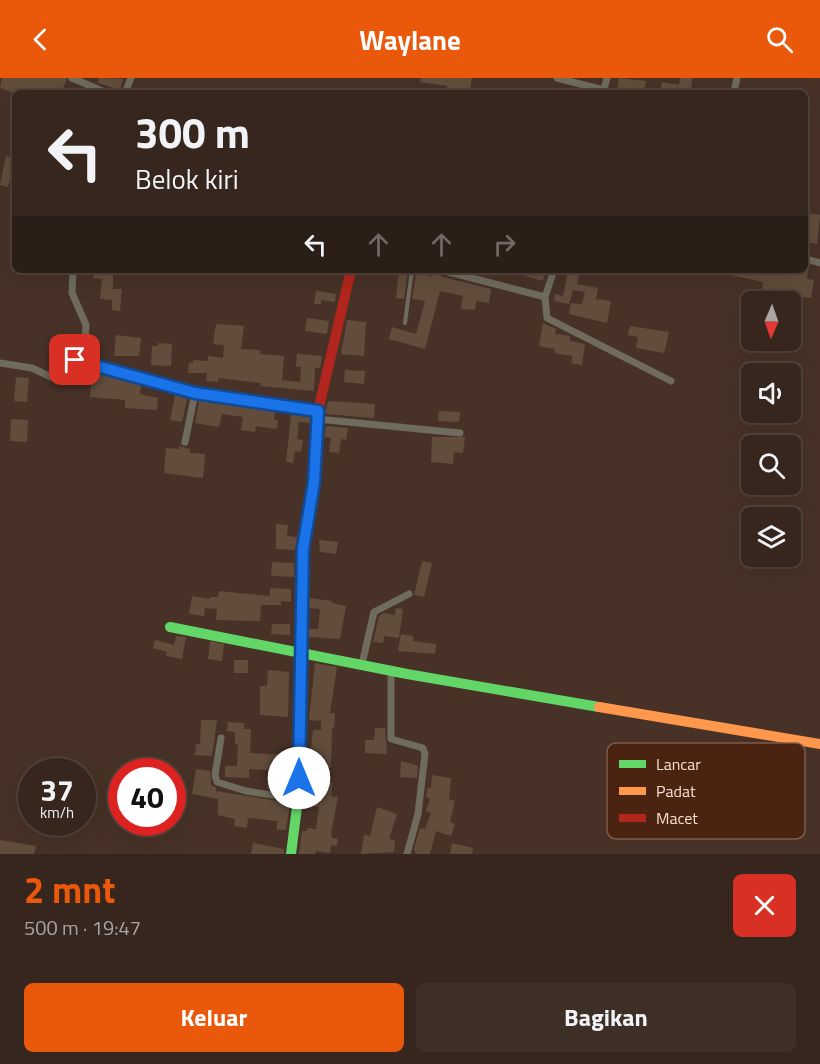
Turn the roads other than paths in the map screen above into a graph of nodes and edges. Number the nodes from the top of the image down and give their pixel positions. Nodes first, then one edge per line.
1 (72, 78) edge
2 (557, 78) edge
3 (737, 78) edge
4 (735, 87) dead end
5 (100, 90) edge
6 (599, 90) edge
7 (73, 273) edge
8 (350, 273) edge
9 (412, 273) edge
10 (453, 273) edge
11 (553, 273) edge
12 (545, 297) junction
13 (405, 323) dead end
14 (75, 360) junction
15 (0, 363) edge
16 (672, 381) dead end
17 (195, 393) junction
18 (317, 415) junction
19 (460, 433) dead end
20 (185, 442) dead end
21 (409, 594) dead end
22 (170, 627) dead end
23 (300, 653) junction
24 (362, 664) junction
25 (391, 671) junction
26 (221, 738) dead end
27 (820, 744) edge
28 (298, 799) junction
29 (291, 854) edge
30 (407, 854) edge

1 - 5 street
2 - 6 street
3 - 4 street
7 - 14 street
8 - 18 street
9 - 13 lane
10 - 12 street
11 - 12 street
12 - 16 street
14 - 15 street
14 - 17 street
17 - 18 street
17 - 20 street
18 - 19 street
18 - 23 street
21 - 24 street
22 - 23 street
23 - 24 street
23 - 28 street
24 - 25 street
25 - 27 street
25 - 30 street
26 - 28 street
28 - 29 street

